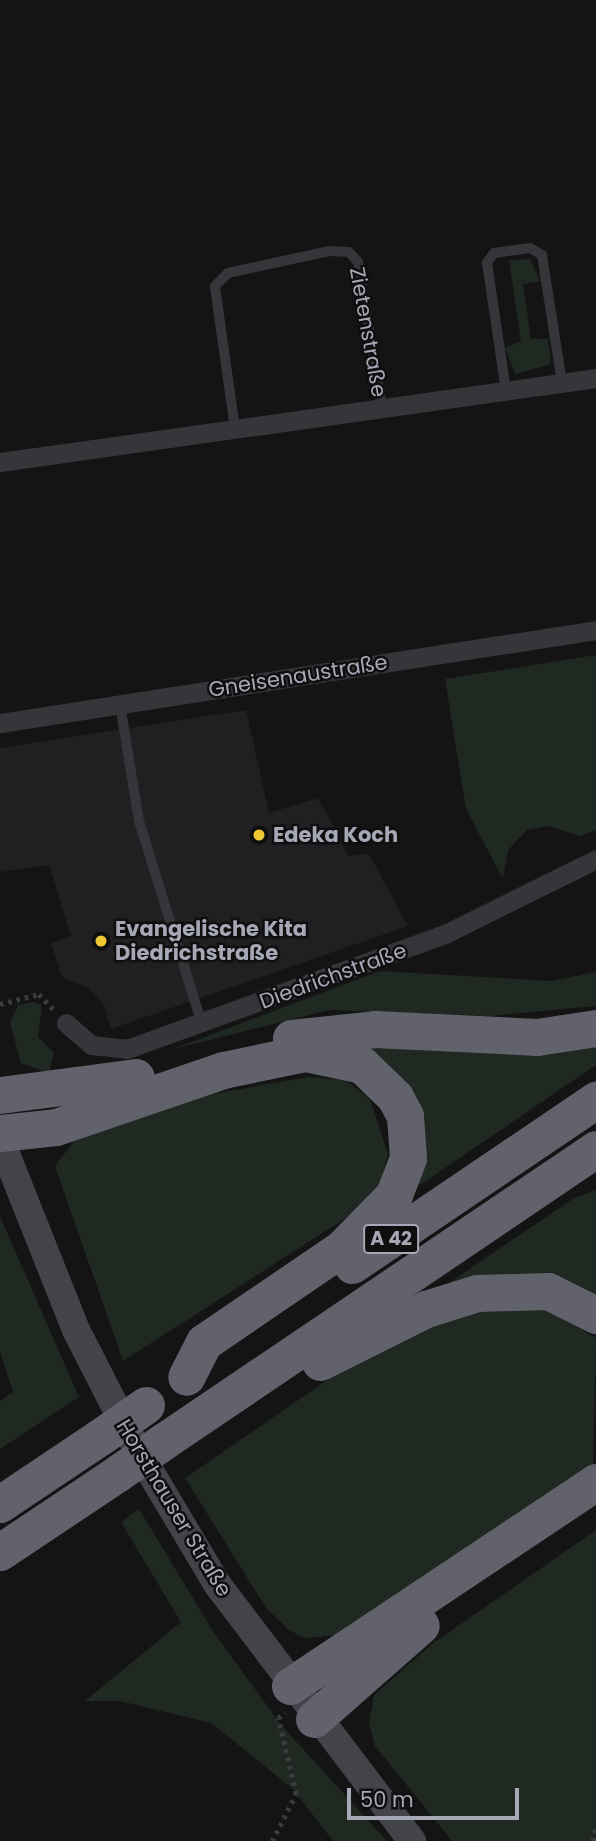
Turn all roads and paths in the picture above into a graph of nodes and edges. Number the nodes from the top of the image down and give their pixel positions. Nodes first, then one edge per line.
1 (596, 378) edge
2 (562, 383) junction
3 (506, 391) junction
4 (382, 408) junction
5 (234, 429) junction
6 (0, 462) edge
7 (596, 630) edge
8 (120, 704) junction
9 (0, 723) edge
10 (596, 859) edge
11 (0, 1004) edge
12 (66, 1023) joint
13 (202, 1025) junction
14 (596, 1028) edge
15 (0, 1095) edge
16 (596, 1100) edge
17 (0, 1133) edge
18 (0, 1139) edge
19 (596, 1149) edge
20 (596, 1315) edge
21 (186, 1377) junction
22 (175, 1433) junction
23 (596, 1482) edge
24 (596, 1503) edge
25 (0, 1504) edge
26 (0, 1552) edge
27 (302, 1702) junction
28 (596, 1826) edge
29 (272, 1841) edge
30 (412, 1841) edge
31 (593, 1841) edge

1 - 2 street, Zietenstraße
2 - 3 street, Zietenstraße
2 - 3 lane
3 - 4 street, Zietenstraße
4 - 5 street, Zietenstraße
4 - 5 lane, Zietenstraße
5 - 6 street, Zietenstraße
7 - 8 street, Gneisenaustraße
8 - 9 street, Gneisenaustraße
8 - 13 lane
10 - 13 street, Diedrichstraße
11 - 12 path
12 - 13 street, Diedrichstraße
14 - 15 highway
16 - 21 highway, A 42
17 - 21 highway
18 - 27 main road, Horsthauser Straße
19 - 22 highway, A 42
20 - 22 highway
21 - 25 highway, A 42, bridge
22 - 26 highway, A 42, bridge
23 - 27 highway
24 - 27 highway
27 - 29 path
27 - 30 main road, Horsthauser Straße
28 - 31 path

